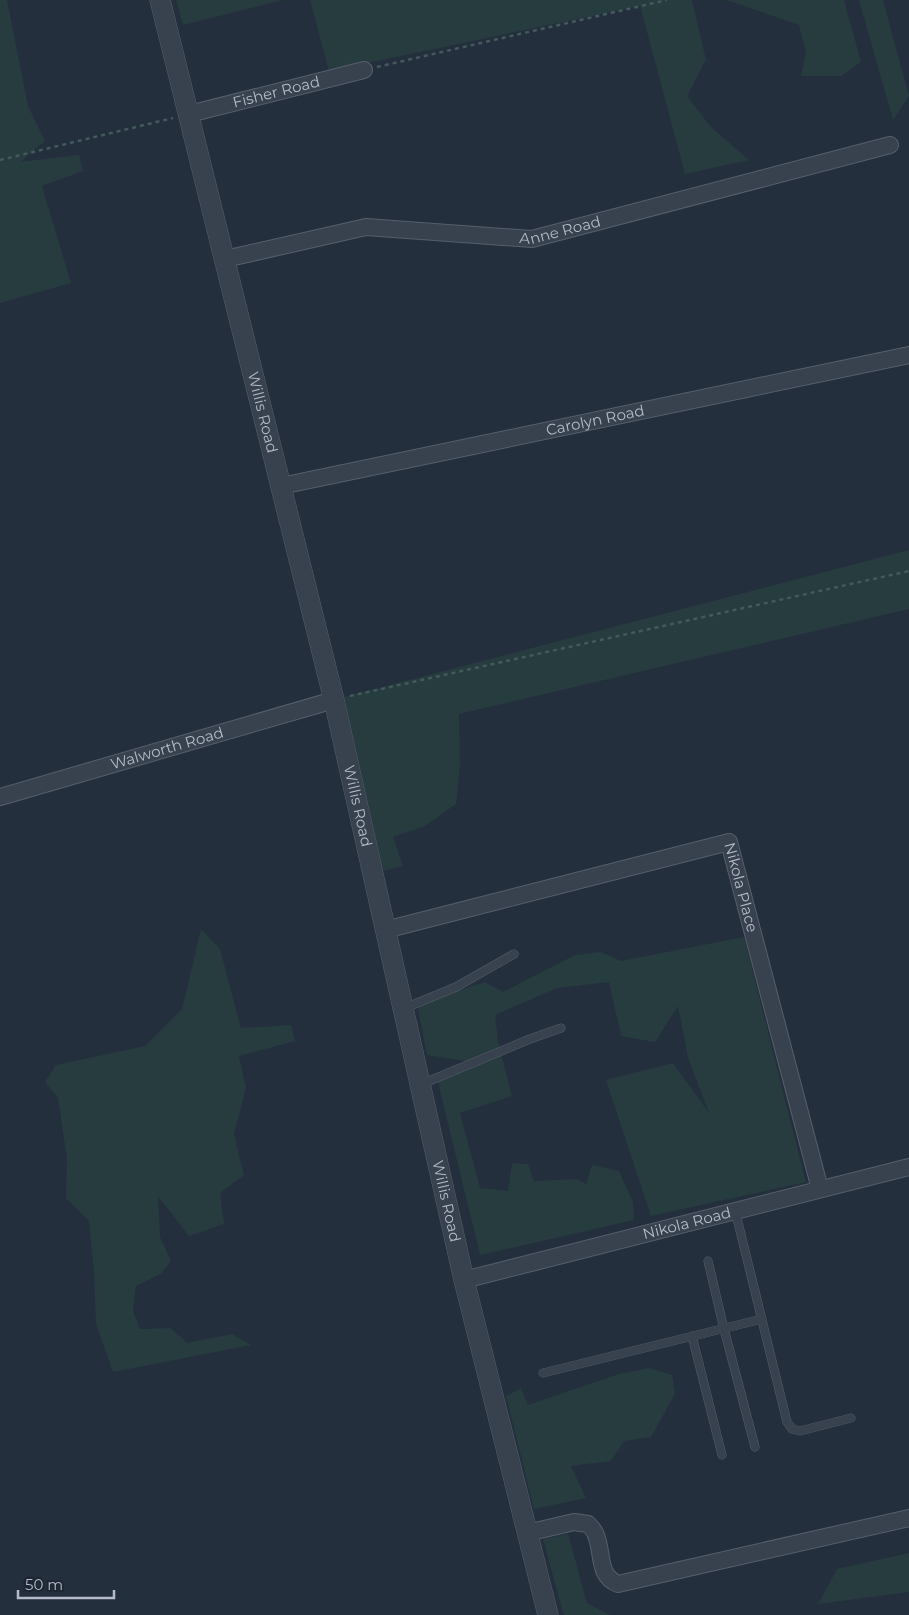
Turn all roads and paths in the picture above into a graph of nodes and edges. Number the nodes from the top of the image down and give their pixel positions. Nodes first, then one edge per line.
1 (160, 0) edge
2 (667, 0) edge
3 (364, 70) joint
4 (189, 114) junction
5 (890, 145) dead end
6 (0, 160) edge
7 (225, 259) junction
8 (909, 355) edge
9 (281, 486) junction
10 (909, 571) edge
11 (334, 700) junction
12 (0, 797) edge
13 (385, 930) junction
14 (514, 954) dead end
15 (403, 1009) junction
16 (561, 1028) dead end
17 (420, 1085) junction
18 (909, 1167) edge
19 (820, 1189) junction
20 (736, 1210) junction
21 (708, 1261) dead end
22 (464, 1280) junction
23 (762, 1319) junction
24 (724, 1329) junction
25 (692, 1336) junction
26 (543, 1373) dead end
27 (851, 1418) dead end
28 (755, 1447) dead end
29 (722, 1455) dead end
30 (909, 1518) edge
31 (527, 1533) junction
32 (548, 1615) edge

1 - 4 street, Willis Road
2 - 3 path
3 - 4 street, Fisher Road
4 - 6 path
4 - 7 street, Willis Road
5 - 7 street, Anne Road
7 - 9 street, Willis Road
8 - 9 street, Carolyn Road
9 - 11 street, Willis Road
10 - 11 path
11 - 12 street, Walworth Road
11 - 13 street, Willis Road
13 - 15 street, Willis Road
13 - 19 street, Nikola Place
14 - 15 lane
15 - 17 street, Willis Road
16 - 17 lane
17 - 22 street, Willis Road
18 - 19 street, Nikola Road
19 - 20 street, Nikola Road
20 - 22 street, Nikola Road
20 - 23 lane
21 - 24 lane
22 - 31 street, Willis Road
23 - 24 lane
23 - 27 lane
24 - 25 lane
24 - 28 lane
25 - 26 lane
25 - 29 lane
30 - 31 street
31 - 32 street, Willis Road

